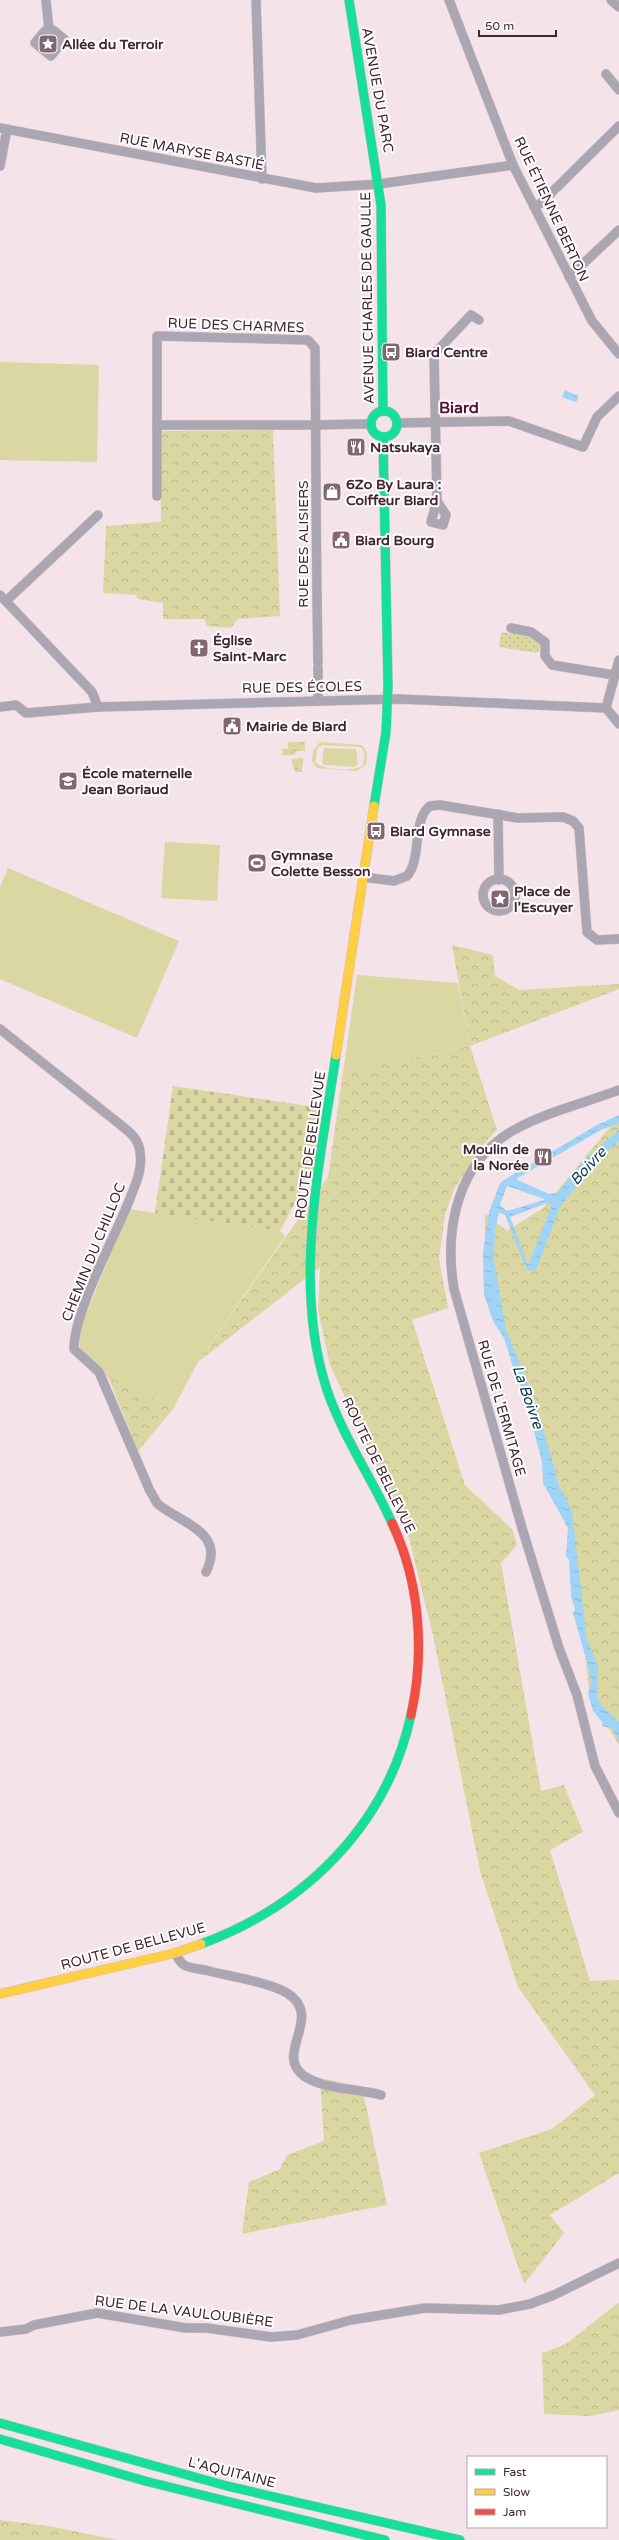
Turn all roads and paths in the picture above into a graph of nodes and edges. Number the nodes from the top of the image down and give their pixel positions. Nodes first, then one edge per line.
1 (46, 0) edge
2 (256, 0) edge
3 (349, 0) edge
4 (449, 0) edge
5 (611, 0) edge
6 (619, 7) edge
7 (49, 30) dead end
8 (606, 74) dead end
9 (619, 90) edge
10 (619, 126) edge
11 (4, 128) edge
12 (513, 165) junction
13 (0, 166) edge
14 (262, 179) junction
15 (379, 184) junction
16 (534, 207) junction
17 (619, 230) edge
18 (569, 277) junction
19 (479, 320) dead end
20 (619, 354) edge
21 (619, 396) edge
22 (383, 411) junction
23 (435, 422) junction
24 (397, 423) junction
25 (370, 424) junction
26 (157, 425) junction
27 (316, 425) junction
28 (383, 437) junction
29 (156, 496) dead end
30 (437, 501) dead end
31 (98, 515) dead end
32 (3, 598) edge
33 (511, 628) dead end
34 (619, 660) edge
35 (614, 675) junction
36 (388, 699) junction
37 (318, 701) junction
38 (0, 707) edge
39 (98, 707) junction
40 (606, 708) junction
41 (619, 724) edge
42 (498, 814) junction
43 (363, 877) junction
44 (499, 880) dead end
45 (619, 939) edge
46 (0, 1029) edge
47 (619, 1090) edge
48 (206, 1572) dead end
49 (619, 1813) edge
50 (175, 1953) junction
51 (0, 1994) edge
52 (381, 2095) dead end
53 (619, 2263) edge
54 (0, 2332) edge
55 (0, 2422) edge
56 (0, 2439) edge
57 (385, 2540) edge
58 (460, 2540) edge

1 - 7 street
2 - 14 street
3 - 15 main road, AVENUE DU PARC
4 - 12 street, RUE ÉTIENNE BERTON
5 - 6 street
8 - 9 street
10 - 16 street
11 - 13 street
11 - 14 street, RUE MARYSE BASTIÉ
12 - 15 street, RUE MARYSE BASTIÉ
12 - 16 street, RUE ÉTIENNE BERTON
14 - 15 street, RUE MARYSE BASTIÉ
15 - 22 main road, AVENUE CHARLES DE GAULLE
16 - 18 street, RUE ÉTIENNE BERTON
17 - 18 street
18 - 20 street, RUE ÉTIENNE BERTON
19 - 23 street
21 - 23 street
22 - 24 main road
22 - 25 main road
23 - 24 street
23 - 30 street
24 - 28 main road
25 - 27 street
25 - 28 main road
26 - 27 street
26 - 27 street, RUE DES CHARMES
26 - 29 street
27 - 37 street, RUE DES ALISIERS
28 - 36 main road
31 - 32 street
32 - 39 street
33 - 35 street
34 - 35 street
35 - 40 street
36 - 37 street, RUE DES ÉCOLES
36 - 40 street, RUE DES ÉCOLES
36 - 43 main road, ROUTE DE BELLEVUE
37 - 39 street, RUE DES ÉCOLES
38 - 39 street, RUE DES ÉCOLES
40 - 41 street
42 - 43 street
42 - 44 street
42 - 45 street
43 - 50 main road, ROUTE DE BELLEVUE
46 - 48 street, CHEMIN DU CHILLOC
47 - 49 street, RUE DE L’ERMITAGE
50 - 51 main road, ROUTE DE BELLEVUE
50 - 52 street
53 - 54 street, RUE DE LA VAULOUBIÈRE
55 - 58 main road, L'AQUITAINE
56 - 57 main road

